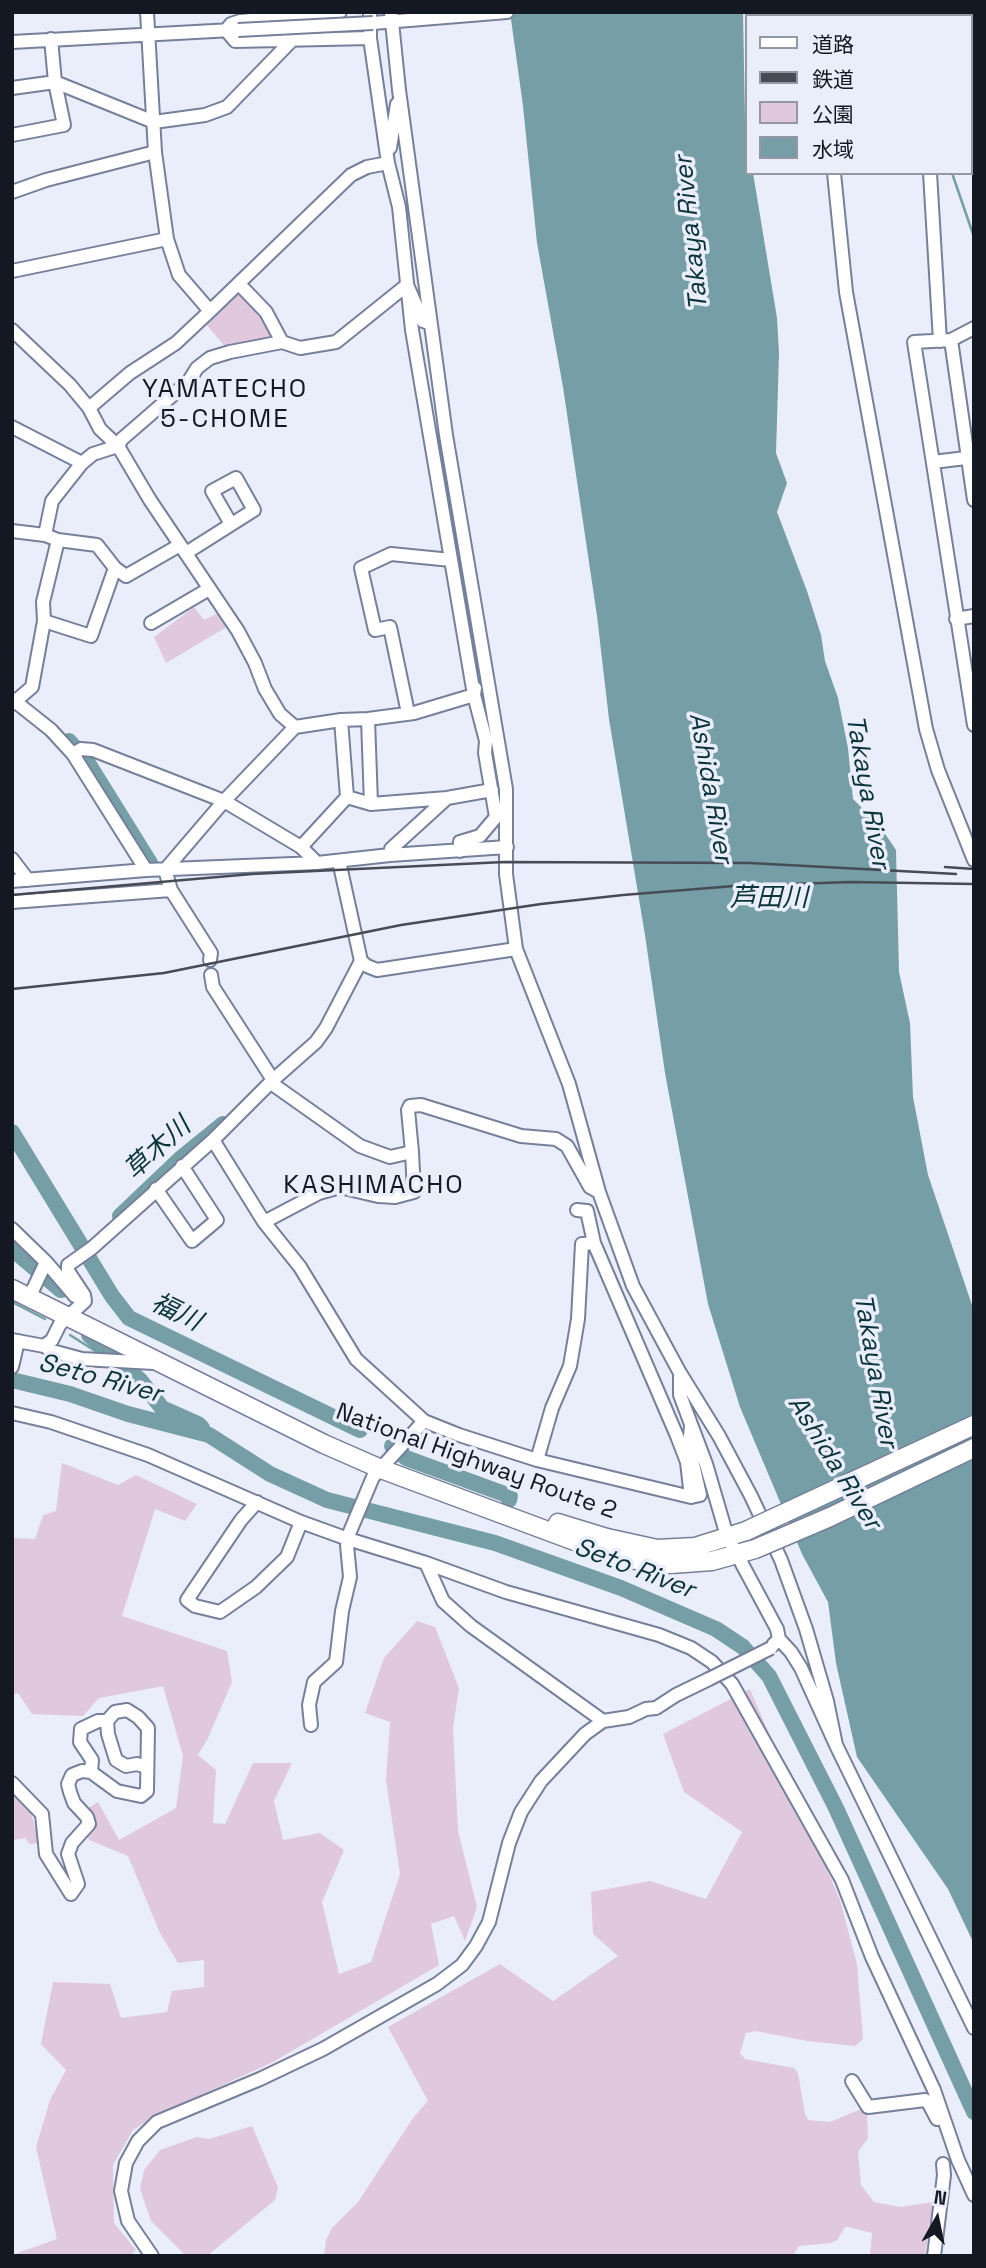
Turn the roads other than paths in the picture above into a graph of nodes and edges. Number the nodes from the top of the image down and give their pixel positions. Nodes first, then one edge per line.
1 (147, 12) edge
2 (340, 12) edge
3 (507, 12) edge
4 (310, 14) edge
5 (391, 17) edge
6 (371, 18) edge
7 (237, 23) edge
8 (12, 28) edge
9 (149, 34) junction
10 (370, 38) junction
11 (51, 39) junction
12 (291, 40) junction
13 (16, 42) edge
14 (55, 82) junction
15 (12, 88) edge
16 (399, 90) junction
17 (154, 122) junction
18 (12, 135) edge
19 (155, 152) junction
20 (388, 163) junction
21 (834, 175) edge
22 (930, 175) edge
23 (12, 191) edge
24 (416, 223) junction
25 (167, 239) junction
26 (12, 271) edge
27 (239, 284) junction
28 (407, 285) junction
29 (210, 311) junction
30 (430, 323) junction
31 (974, 328) edge
32 (12, 330) edge
33 (945, 341) junction
34 (282, 342) junction
35 (421, 384) junction
36 (89, 408) junction
37 (12, 427) edge
38 (446, 435) junction
39 (118, 446) junction
40 (970, 457) edge
41 (933, 462) junction
42 (82, 463) junction
43 (974, 500) edge
44 (444, 520) junction
45 (231, 524) dead end
46 (12, 531) edge
47 (45, 535) junction
48 (58, 540) junction
49 (183, 549) junction
50 (451, 561) junction
51 (116, 568) junction
52 (470, 576) junction
53 (209, 589) junction
54 (974, 616) edge
55 (956, 619) junction
56 (44, 621) junction
57 (151, 623) dead end
58 (482, 640) junction
59 (12, 685) edge
60 (474, 695) junction
61 (17, 700) edge
62 (408, 713) junction
63 (341, 719) junction
64 (369, 719) junction
65 (974, 725) edge
66 (295, 727) junction
67 (485, 741) junction
68 (75, 752) junction
69 (506, 789) junction
70 (492, 790) junction
71 (347, 797) junction
72 (447, 798) junction
73 (224, 802) junction
74 (372, 804) junction
75 (507, 846) junction
76 (300, 847) junction
77 (460, 851) junction
78 (390, 855) junction
79 (12, 859) edge
80 (974, 860) edge
81 (340, 861) junction
82 (317, 863) junction
83 (146, 870) junction
84 (165, 870) junction
85 (28, 880) junction
86 (12, 881) edge
87 (171, 890) junction
88 (12, 902) edge
89 (516, 949) junction
90 (210, 960) dead end
91 (361, 961) junction
92 (211, 975) dead end
93 (272, 1082) junction
94 (213, 1140) junction
95 (412, 1152) junction
96 (182, 1166) junction
97 (156, 1189) junction
98 (599, 1192) junction
99 (577, 1210) dead end
100 (264, 1222) junction
101 (12, 1229) edge
102 (594, 1243) junction
103 (12, 1278) edge
104 (38, 1279) junction
105 (633, 1286) junction
106 (12, 1289) edge
107 (76, 1310) junction
108 (16, 1344) edge
109 (44, 1346) junction
110 (158, 1363) junction
111 (12, 1367) edge
112 (680, 1373) junction
113 (12, 1413) edge
114 (424, 1421) junction
115 (692, 1422) junction
116 (974, 1424) edge
117 (974, 1448) edge
118 (537, 1460) junction
119 (387, 1462) junction
120 (691, 1497) junction
121 (257, 1502) junction
122 (301, 1522) junction
123 (727, 1536) junction
124 (348, 1537) junction
125 (736, 1555) junction
126 (426, 1563) junction
127 (775, 1644) junction
128 (805, 1678) junction
129 (823, 1688) junction
130 (107, 1721) junction
131 (603, 1721) junction
132 (311, 1725) dead end
133 (836, 1745) junction
134 (146, 1767) junction
135 (92, 1772) junction
136 (12, 1783) edge
137 (974, 2028) edge
138 (852, 2081) dead end
139 (952, 2143) junction
140 (943, 2164) dead end
141 (974, 2195) edge
142 (152, 2256) edge
143 (934, 2256) edge

1 - 9 street
2 - 4 street
3 - 5 street
4 - 7 street
4 - 12 street
5 - 6 street
5 - 16 street
6 - 7 street, bridge
6 - 10 street
7 - 9 street
7 - 12 street
8 - 13 street
9 - 11 street
9 - 17 street
10 - 12 street
10 - 20 street
11 - 13 street
11 - 14 street
12 - 17 street
14 - 15 street
14 - 17 street
14 - 18 street
16 - 20 street
16 - 24 street
17 - 19 street
19 - 23 street
19 - 25 street
20 - 24 street
20 - 27 street
20 - 28 street
21 - 80 street
22 - 33 street
24 - 30 street
25 - 26 street
25 - 29 street
27 - 29 street
27 - 34 street
28 - 30 street
28 - 34 street
28 - 35 street
29 - 36 street
30 - 38 street
31 - 33 street
32 - 36 street
33 - 40 street
33 - 41 street
34 - 39 street
35 - 38 street
35 - 44 street
36 - 39 street
37 - 42 street
38 - 52 street
39 - 42 street
39 - 49 street
40 - 41 street
40 - 43 street
41 - 55 street
42 - 47 street
44 - 50 street
44 - 52 street
45 - 49 street
46 - 47 street
47 - 48 street
48 - 51 street
48 - 56 street
49 - 51 street
49 - 53 street
50 - 60 street
50 - 62 street
51 - 56 street
52 - 58 street
53 - 57 street
53 - 66 street
54 - 55 street
55 - 65 street
56 - 61 street
58 - 60 street
58 - 69 street
59 - 61 street
60 - 62 street
60 - 67 street
61 - 68 street
62 - 64 street
63 - 64 street
63 - 66 street
63 - 71 street
64 - 74 street
66 - 73 street
67 - 69 street
67 - 70 street
68 - 73 street
68 - 83 street
69 - 75 street
70 - 72 street
70 - 77 street
71 - 74 street
71 - 76 street
72 - 74 street
72 - 78 street
73 - 76 street
73 - 84 street
75 - 77 street
75 - 89 street
76 - 82 street
77 - 78 street
78 - 81 street
79 - 85 street
81 - 82 street
81 - 91 street
82 - 84 street
83 - 84 street
83 - 85 street
84 - 87 street
85 - 86 street
87 - 88 street
87 - 90 street
89 - 91 street
89 - 98 street
91 - 93 street
92 - 93 street
93 - 94 street
93 - 95 street
94 - 96 street
94 - 100 street
95 - 98 street
95 - 100 street
96 - 97 street
96 - 97 street
97 - 107 street
98 - 105 street
99 - 102 street
100 - 114 street
101 - 104 street
102 - 105 street
102 - 118 street
102 - 120 street
103 - 104 highway, National Highway Route 2
104 - 106 highway, National Highway Route 2
104 - 107 highway, National Highway Route 2
104 - 107 street
105 - 112 street
107 - 109 street
107 - 110 highway, National Highway Route 2
107 - 119 highway, National Highway Route 2
108 - 109 street
108 - 111 street
109 - 110 street
110 - 119 highway, National Highway Route 2
112 - 115 street
112 - 129 street
113 - 121 street
114 - 118 street
114 - 119 street
115 - 120 street
115 - 123 street
116 - 123 highway, National Highway Route 2, bridge
117 - 125 highway, National Highway Route 2, bridge
118 - 120 street
119 - 123 highway, National Highway Route 2
119 - 124 street
119 - 125 highway, National Highway Route 2
121 - 122 street
121 - 122 street
122 - 124 street
123 - 125 street
124 - 126 street
124 - 132 street
125 - 127 street
126 - 131 street
126 - 139 street
127 - 128 street
127 - 131 street, bridge
128 - 129 street
128 - 133 street
129 - 133 street
130 - 134 street
130 - 134 street
130 - 135 street
131 - 142 street
133 - 137 street
134 - 135 street
135 - 136 street
138 - 139 street
139 - 141 street
140 - 143 street

